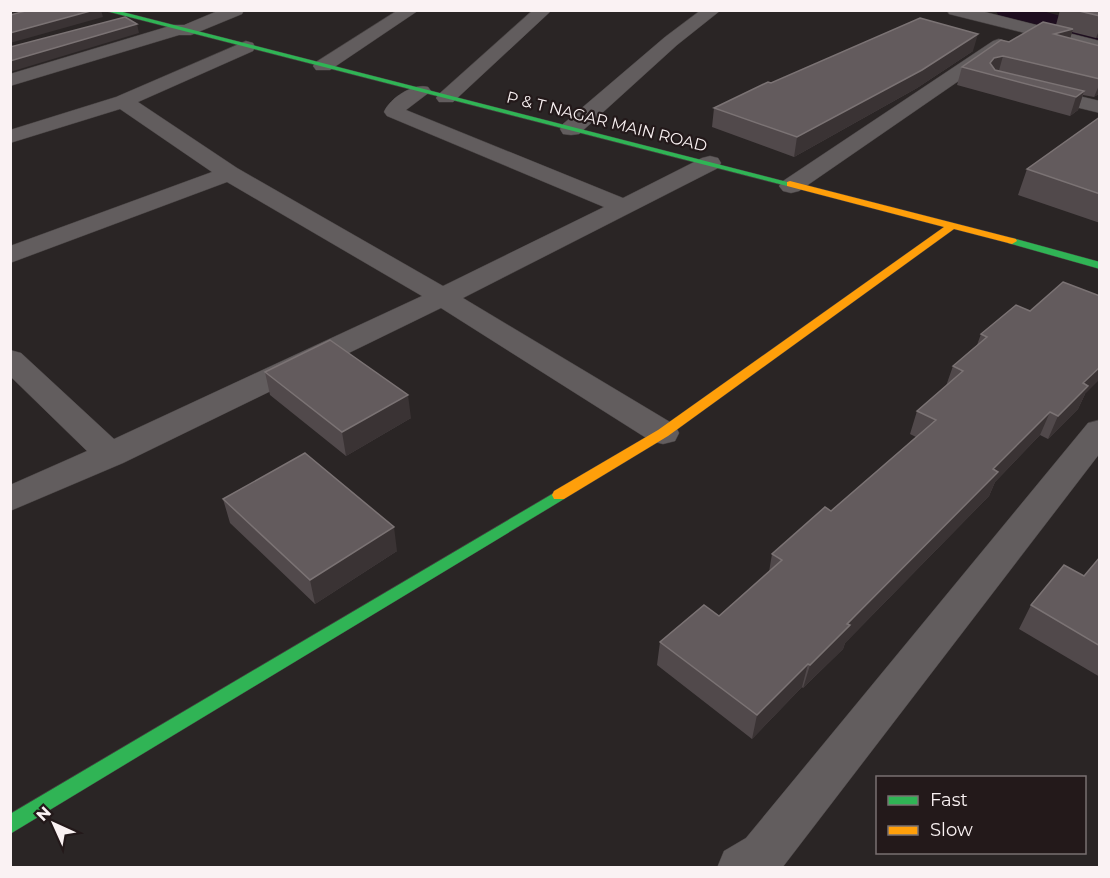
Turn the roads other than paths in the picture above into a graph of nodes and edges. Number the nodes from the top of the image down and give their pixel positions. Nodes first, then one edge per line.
1 (236, 10) edge
2 (411, 10) edge
3 (544, 10) edge
4 (713, 10) edge
5 (955, 10) edge
6 (132, 17) joint
7 (102, 18) edge
8 (182, 30) junction
9 (1000, 44) edge
10 (246, 46) junction
11 (1100, 47) edge
12 (323, 66) junction
13 (10, 80) edge
14 (1019, 88) edge
15 (421, 91) junction
16 (446, 98) junction
17 (123, 101) junction
18 (1100, 107) edge
19 (571, 129) junction
20 (10, 137) edge
21 (710, 163) junction
22 (229, 173) junction
23 (791, 186) junction
24 (624, 207) junction
25 (952, 225) junction
26 (10, 255) edge
27 (1100, 266) edge
28 (444, 298) junction
29 (10, 359) edge
30 (1100, 430) edge
31 (663, 433) junction
32 (111, 454) junction
33 (10, 499) edge
34 (10, 825) edge
35 (760, 863) edge

1 - 8 street
2 - 12 street
3 - 16 street
4 - 19 street
5 - 11 street
6 - 7 street
6 - 8 main road, P & T NAGAR MAIN ROAD
8 - 10 main road, P & T NAGAR MAIN ROAD
8 - 13 street
9 - 23 street
10 - 12 main road, P & T NAGAR MAIN ROAD
10 - 17 street
12 - 15 main road, P & T NAGAR MAIN ROAD
14 - 18 street
15 - 16 main road, P & T NAGAR MAIN ROAD
15 - 24 street
16 - 19 main road, P & T NAGAR MAIN ROAD
17 - 20 street
17 - 22 street
19 - 21 main road, P & T NAGAR MAIN ROAD
21 - 23 main road, P & T NAGAR MAIN ROAD
21 - 24 street
22 - 26 street
22 - 28 street
23 - 25 main road, P & T NAGAR MAIN ROAD
24 - 28 street
25 - 27 main road, P & T NAGAR MAIN ROAD
25 - 31 main road
28 - 31 street
28 - 32 street
29 - 32 street
30 - 35 street
31 - 34 main road
32 - 33 street

